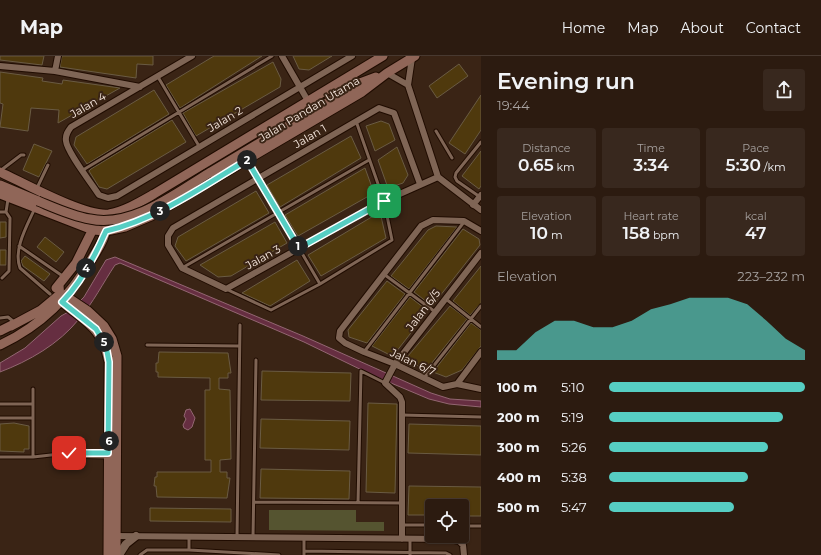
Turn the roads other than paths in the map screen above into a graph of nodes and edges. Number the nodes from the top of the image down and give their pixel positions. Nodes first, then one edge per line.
1 (58, 56) edge
2 (192, 56) edge
3 (272, 56) edge
4 (282, 56) edge
5 (352, 56) edge
6 (383, 56) edge
7 (413, 57) edge
8 (0, 66) edge
9 (55, 72) junction
10 (387, 73) junction
11 (158, 77) junction
12 (408, 85) junction
13 (140, 86) junction
14 (299, 86) junction
15 (308, 101) junction
16 (179, 112) junction
17 (356, 121) junction
18 (436, 131) dead end
19 (481, 142) edge
20 (200, 146) junction
21 (24, 155) dead end
22 (452, 158) dead end
23 (247, 160) junction
24 (369, 160) junction
25 (48, 165) dead end
26 (83, 170) junction
27 (0, 171) edge
28 (438, 177) junction
29 (258, 178) junction
30 (420, 184) junction
31 (0, 185) edge
32 (37, 189) junction
33 (4, 196) edge
34 (480, 196) edge
35 (108, 198) joint
36 (384, 201) junction
37 (135, 205) junction
38 (473, 205) junction
39 (75, 206) junction
40 (35, 208) junction
41 (481, 210) edge
42 (0, 212) edge
43 (6, 212) junction
44 (277, 212) junction
45 (98, 214) junction
46 (108, 214) junction
47 (143, 220) junction
48 (464, 221) junction
49 (69, 222) junction
50 (93, 230) junction
51 (106, 231) junction
52 (481, 231) edge
53 (19, 246) junction
54 (299, 248) junction
55 (481, 253) edge
56 (182, 268) junction
57 (385, 274) junction
58 (2, 278) dead end
59 (77, 283) junction
60 (320, 284) junction
61 (226, 289) junction
62 (60, 292) junction
63 (409, 293) junction
64 (444, 298) junction
65 (75, 305) junction
66 (481, 306) edge
67 (434, 311) junction
68 (47, 314) junction
69 (85, 314) junction
70 (0, 318) edge
71 (471, 319) junction
72 (13, 325) junction
73 (240, 325) dead end
74 (481, 327) edge
75 (0, 331) edge
76 (0, 345) edge
77 (146, 345) dead end
78 (239, 346) junction
79 (364, 352) junction
80 (481, 352) edge
81 (256, 360) dead end
82 (395, 364) junction
83 (424, 378) junction
84 (385, 383) junction
85 (457, 384) junction
86 (33, 389) dead end
87 (481, 390) edge
88 (0, 404) edge
89 (33, 404) junction
90 (402, 415) junction
91 (481, 417) edge
92 (0, 418) edge
93 (33, 418) junction
94 (108, 455) junction
95 (0, 457) edge
96 (33, 457) junction
97 (254, 502) junction
98 (358, 503) junction
99 (402, 503) junction
100 (402, 525) junction
101 (425, 526) edge
102 (469, 526) edge
103 (481, 526) edge
104 (112, 536) junction
105 (136, 536) junction
106 (189, 536) junction
107 (237, 537) junction
108 (253, 537) junction
109 (304, 537) junction
110 (402, 538) junction
111 (410, 538) junction
112 (189, 550) junction
113 (304, 553) edge
114 (410, 554) edge
115 (108, 555) edge
116 (118, 555) edge
117 (140, 555) edge
118 (279, 555) edge
119 (450, 555) edge
120 (464, 555) edge

1 - 9 street
2 - 11 street, Jalan 4
3 - 16 lane
4 - 14 street
5 - 14 street, Jalan 2
6 - 15 main road, Jalan Pandan Utama
7 - 10 main road, Jalan Pandan Utama
7 - 12 street
8 - 9 street
9 - 13 street
10 - 12 street
10 - 23 main road, Jalan Pandan Utama
10 - 31 main road, bridge
11 - 13 street, Jalan 4
11 - 16 lane
12 - 28 street
13 - 26 street, Jalan 4
14 - 15 street
14 - 20 street, Jalan 2
15 - 37 main road, Jalan Pandan Utama
16 - 20 lane
16 - 26 lane
17 - 24 lane
17 - 29 street, Jalan 1
17 - 30 street, Jalan 1
18 - 22 lane
19 - 34 lane
20 - 35 street, Jalan 2
21 - 27 lane
23 - 29 street
23 - 47 main road, Jalan Pandan Utama
24 - 36 lane
24 - 44 lane
25 - 32 lane
26 - 35 street, Jalan 4
27 - 32 main road, Jalan Pandan Utama
28 - 30 street, Jalan 3
28 - 38 street
29 - 44 lane
29 - 56 street, Jalan 1
30 - 36 street, Jalan 3
32 - 39 main road, Jalan Pandan Utama
33 - 40 main road, Jalan Pandan Utama
33 - 43 lane
34 - 38 street
36 - 54 street, Jalan 3
36 - 60 lane
37 - 46 main road, Jalan Pandan Utama
37 - 47 main road
38 - 41 street
39 - 45 main road, Jalan Pandan Utama
39 - 49 main road
40 - 49 main road, Jalan Pandan Utama
40 - 53 lane
42 - 43 lane
43 - 58 lane
44 - 54 lane
44 - 56 lane
45 - 46 main road, Jalan Pandan Utama
45 - 50 main road
46 - 51 main road
47 - 51 main road, Jalan Pandan Utama
48 - 52 street
48 - 57 street
48 - 63 lane
49 - 50 main road, Jalan Pandan Utama
50 - 51 main road, Jalan Pandan Utama
50 - 62 main road
51 - 59 main road
53 - 62 lane
53 - 62 lane
54 - 60 lane
54 - 61 street, Jalan 3
55 - 64 street, Jalan 6/5
56 - 61 street
57 - 63 lane
57 - 79 street, Jalan 6/7
59 - 62 main road
59 - 65 main road
60 - 61 lane
62 - 65 main road
62 - 68 main road
62 - 72 main road
63 - 67 lane
63 - 79 lane
64 - 67 street, Jalan 6/5
64 - 71 lane
65 - 68 main road
65 - 69 main road
66 - 71 lane
67 - 82 street, Jalan 6/5
68 - 76 main road
69 - 94 main road
69 - 104 main road
70 - 72 lane
71 - 74 lane
71 - 83 lane
72 - 75 main road
73 - 78 lane
77 - 78 lane
78 - 107 lane
79 - 82 street, Jalan 6/7
80 - 85 street
81 - 97 lane
82 - 83 street, Jalan 6/7
82 - 84 street, Jalan 6/5
83 - 85 street, Jalan 6/7
84 - 90 street
84 - 98 lane
85 - 87 street, Jalan 6/7
86 - 89 lane
88 - 89 lane
89 - 93 lane
90 - 91 lane
90 - 99 street
92 - 93 lane
93 - 96 lane
94 - 96 lane
94 - 104 main road
95 - 96 lane
97 - 98 lane
97 - 108 lane
98 - 99 lane
99 - 100 street
100 - 101 lane
100 - 110 street
102 - 103 lane
104 - 105 street
104 - 115 main road
104 - 116 main road
105 - 106 street
105 - 116 street
106 - 107 street
106 - 112 lane
107 - 108 street
108 - 109 street
109 - 110 street
109 - 113 lane
110 - 111 street
111 - 114 lane
111 - 120 street
112 - 117 lane
112 - 118 lane
113 - 114 lane
114 - 119 lane

